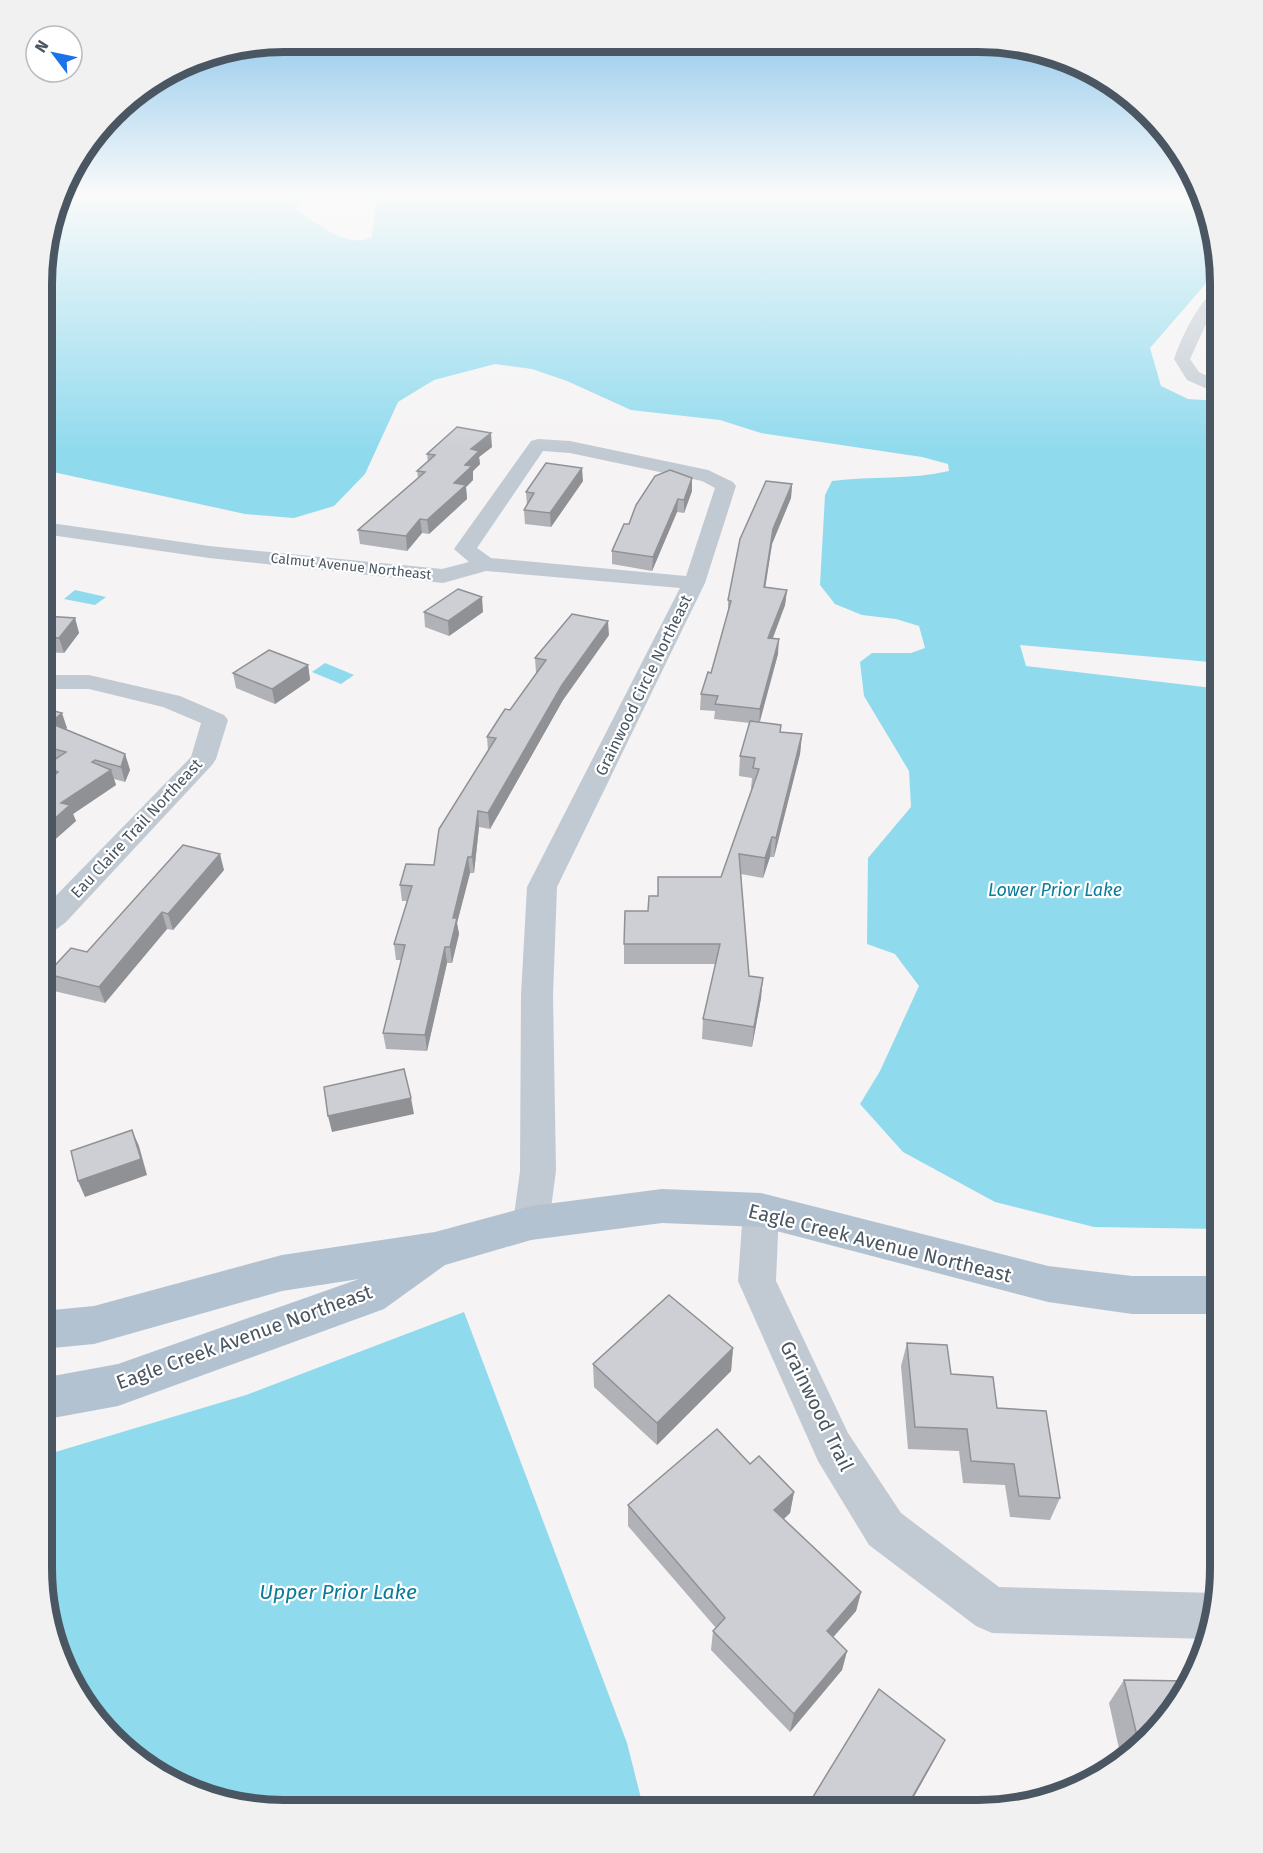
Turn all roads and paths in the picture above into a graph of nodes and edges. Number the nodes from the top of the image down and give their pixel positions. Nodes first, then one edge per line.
1 (1210, 305) edge
2 (1210, 384) edge
3 (52, 529) edge
4 (485, 564) junction
5 (694, 583) junction
6 (52, 682) edge
7 (52, 917) edge
8 (761, 1210) junction
9 (531, 1223) junction
10 (435, 1250) junction
11 (1210, 1295) edge
12 (52, 1329) edge
13 (52, 1397) edge
14 (1206, 1616) edge

1 - 2 street
3 - 4 street, Calmut Avenue Northeast
4 - 5 street, Calmut Avenue Northeast
4 - 5 street, Grainwood Circle Northeast
5 - 9 street, Grainwood Circle Northeast
6 - 7 street, Eau Claire Trail Northeast
8 - 9 main road, Eagle Creek Avenue Northeast
8 - 11 main road, Eagle Creek Avenue Northeast
8 - 14 street, Grainwood Trail
9 - 10 main road, Eagle Creek Avenue Northeast
10 - 12 main road, Eagle Creek Avenue Northeast
10 - 13 main road, Eagle Creek Avenue Northeast

